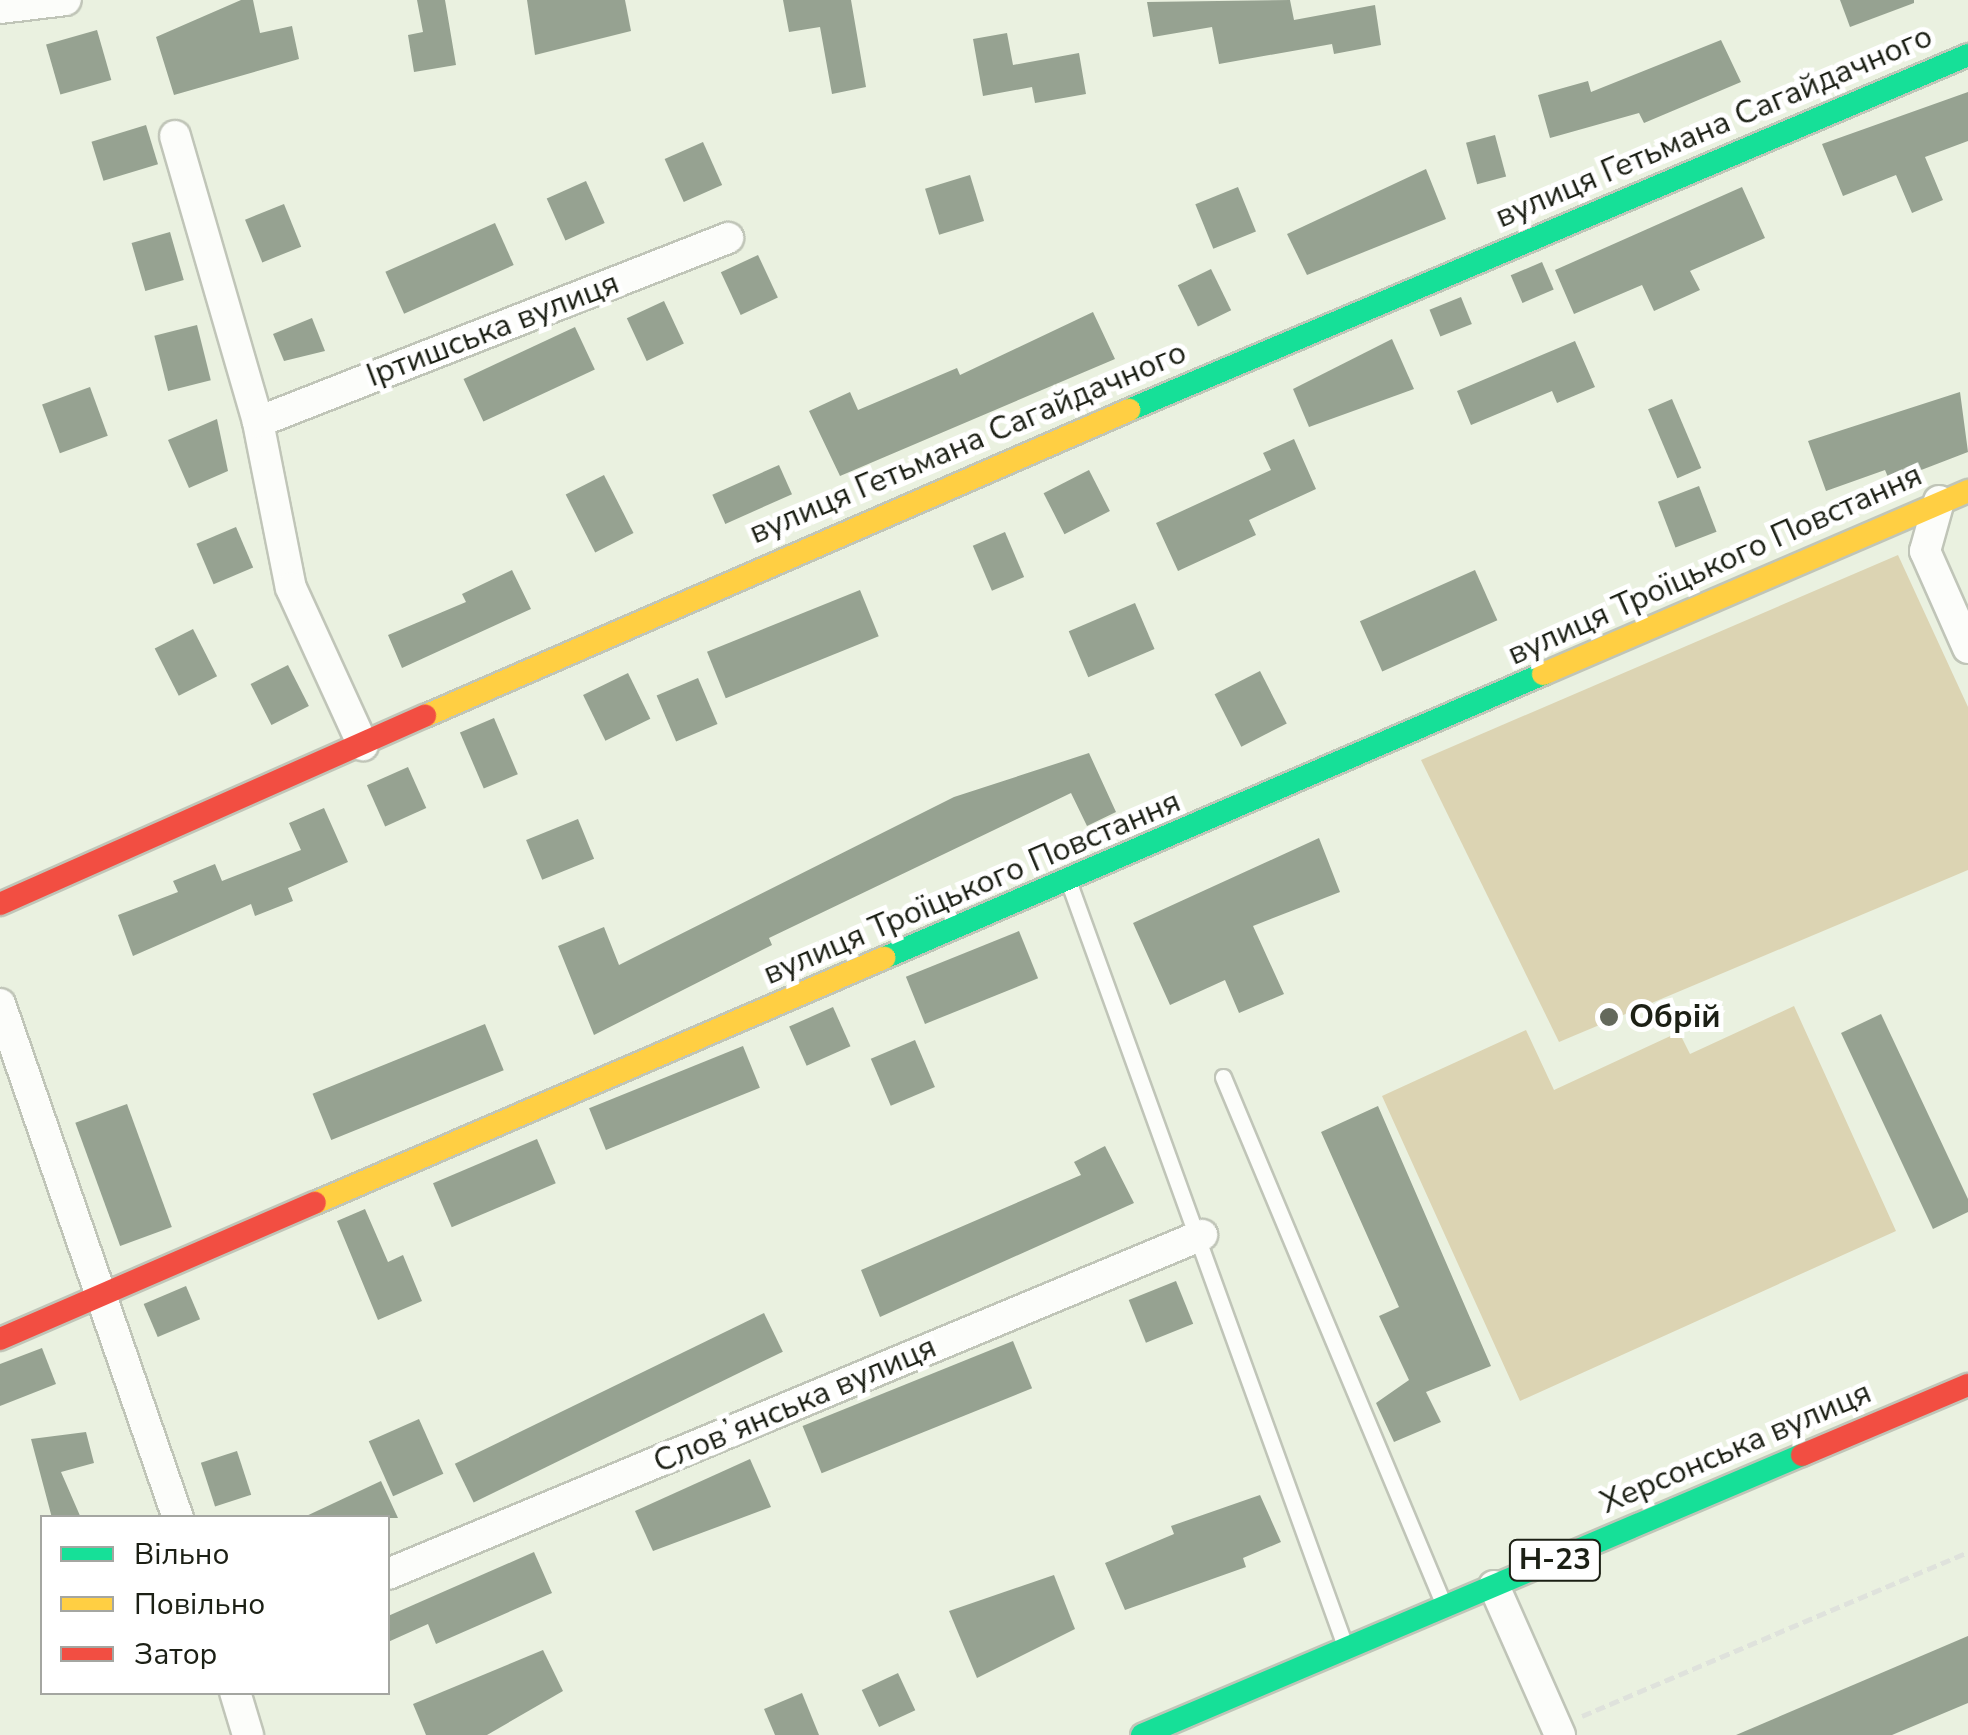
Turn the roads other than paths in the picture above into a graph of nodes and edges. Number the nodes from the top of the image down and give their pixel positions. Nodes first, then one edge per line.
1 (66, 0) edge
2 (0, 8) edge
3 (1968, 55) edge
4 (174, 136) dead end
5 (728, 238) dead end
6 (258, 422) junction
7 (1954, 496) edge
8 (1968, 648) edge
9 (363, 745) junction
10 (1069, 883) junction
11 (0, 904) edge
12 (0, 1004) edge
13 (1223, 1076) dead end
14 (1202, 1236) junction
15 (104, 1294) junction
16 (0, 1339) edge
17 (1968, 1384) edge
18 (177, 1515) edge
19 (390, 1573) edge
20 (1494, 1586) junction
21 (1444, 1607) junction
22 (1346, 1649) junction
23 (236, 1695) edge
24 (1558, 1731) edge
25 (248, 1735) edge
26 (1142, 1735) edge

1 - 2 street
3 - 9 street, вулиця Гетьмана Сагайдачного
4 - 6 street
5 - 6 street, Іртишська вулиця
6 - 9 street
7 - 8 street
7 - 10 street, вулиця Троїцького Повстання
9 - 11 street, вулиця Гетьмана Сагайдачного
10 - 14 lane
10 - 15 street, вулиця Троїцького Повстання
12 - 15 street
13 - 21 lane
14 - 19 street, Словʼянська вулиця
14 - 22 lane
15 - 16 street, вулиця Троїцького Повстання
15 - 18 street
17 - 20 street, Херсонська вулиця / Н-23
20 - 21 street, Херсонська вулиця / Н-23
20 - 24 street
21 - 22 street, Херсонська вулиця / Н-23
22 - 26 street, Херсонська вулиця / Н-23
23 - 25 street

